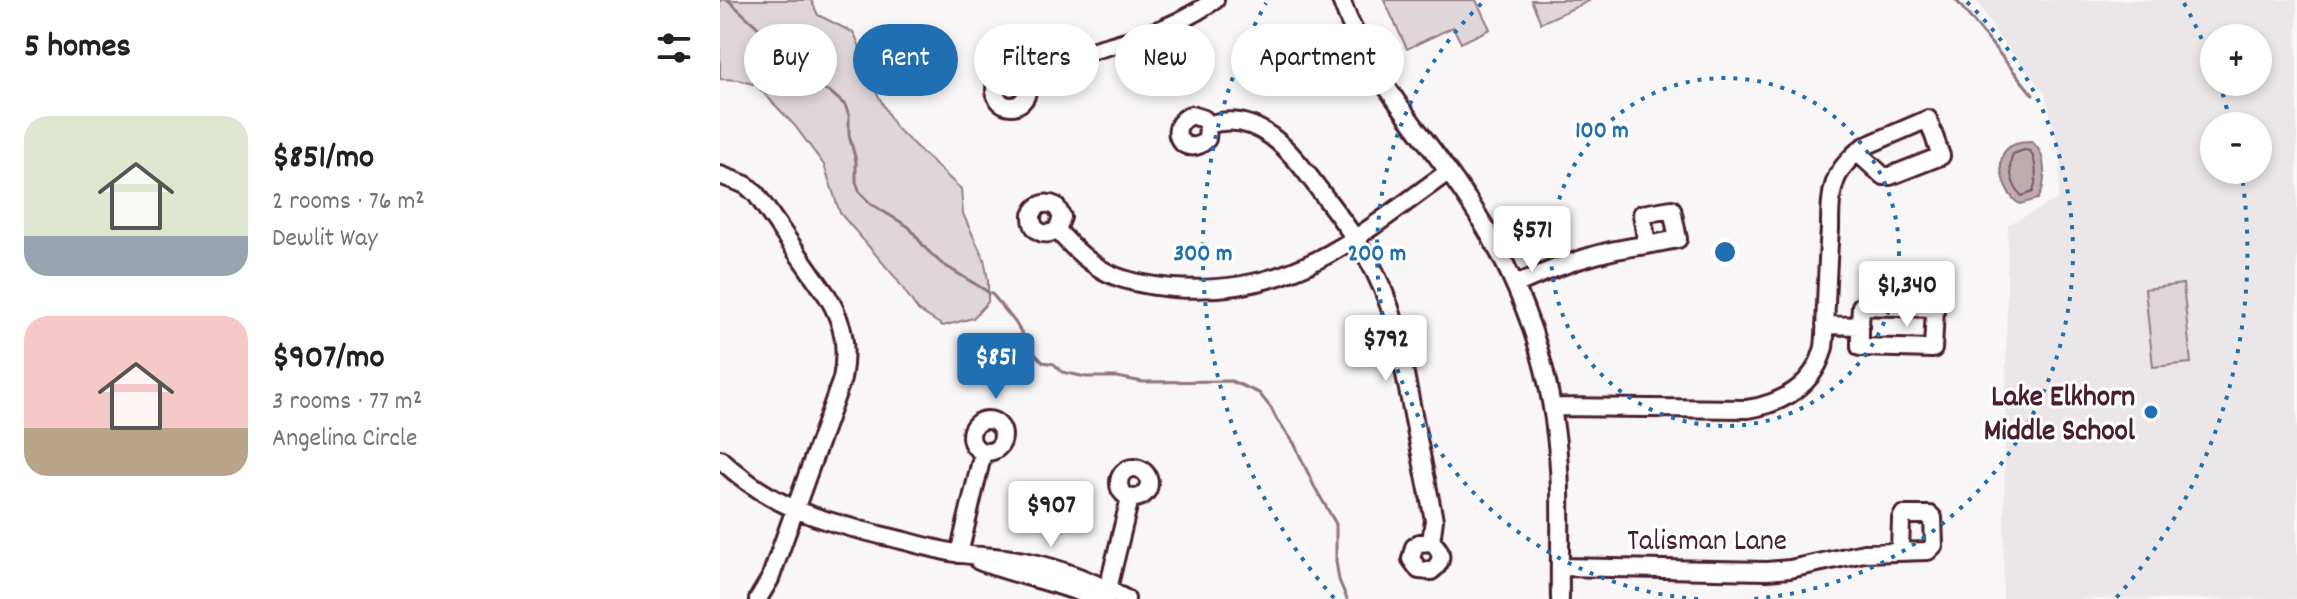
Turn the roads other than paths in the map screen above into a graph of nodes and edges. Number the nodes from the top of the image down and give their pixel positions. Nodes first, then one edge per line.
1 (1215, 0) edge
2 (1341, 0) edge
3 (1099, 48) edge
4 (1208, 125) dead end
5 (1857, 152) junction
6 (1448, 172) junction
7 (720, 175) edge
8 (1057, 230) dead end
9 (1356, 238) junction
10 (1647, 245) dead end
11 (1515, 285) junction
12 (1825, 325) junction
13 (1860, 326) junction
14 (1552, 407) junction
15 (983, 452) dead end
16 (720, 459) edge
17 (1130, 498) dead end
18 (795, 509) junction
19 (1431, 542) dead end
20 (1900, 552) dead end
21 (959, 554) junction
22 (1560, 567) junction
23 (1103, 596) edge
24 (758, 599) edge
25 (1126, 599) edge
26 (1560, 599) edge

1 - 3 street
2 - 6 street
4 - 9 street
5 - 5 street
5 - 12 street
6 - 9 street
6 - 11 street
7 - 18 street
8 - 9 street
9 - 19 street
10 - 11 street
11 - 14 street
12 - 13 street
12 - 14 street
13 - 13 street
14 - 22 street
15 - 21 street
16 - 18 street
17 - 23 street
18 - 21 street
18 - 24 street
20 - 22 street, Talisman Lane
21 - 23 street
22 - 26 street
23 - 25 street

